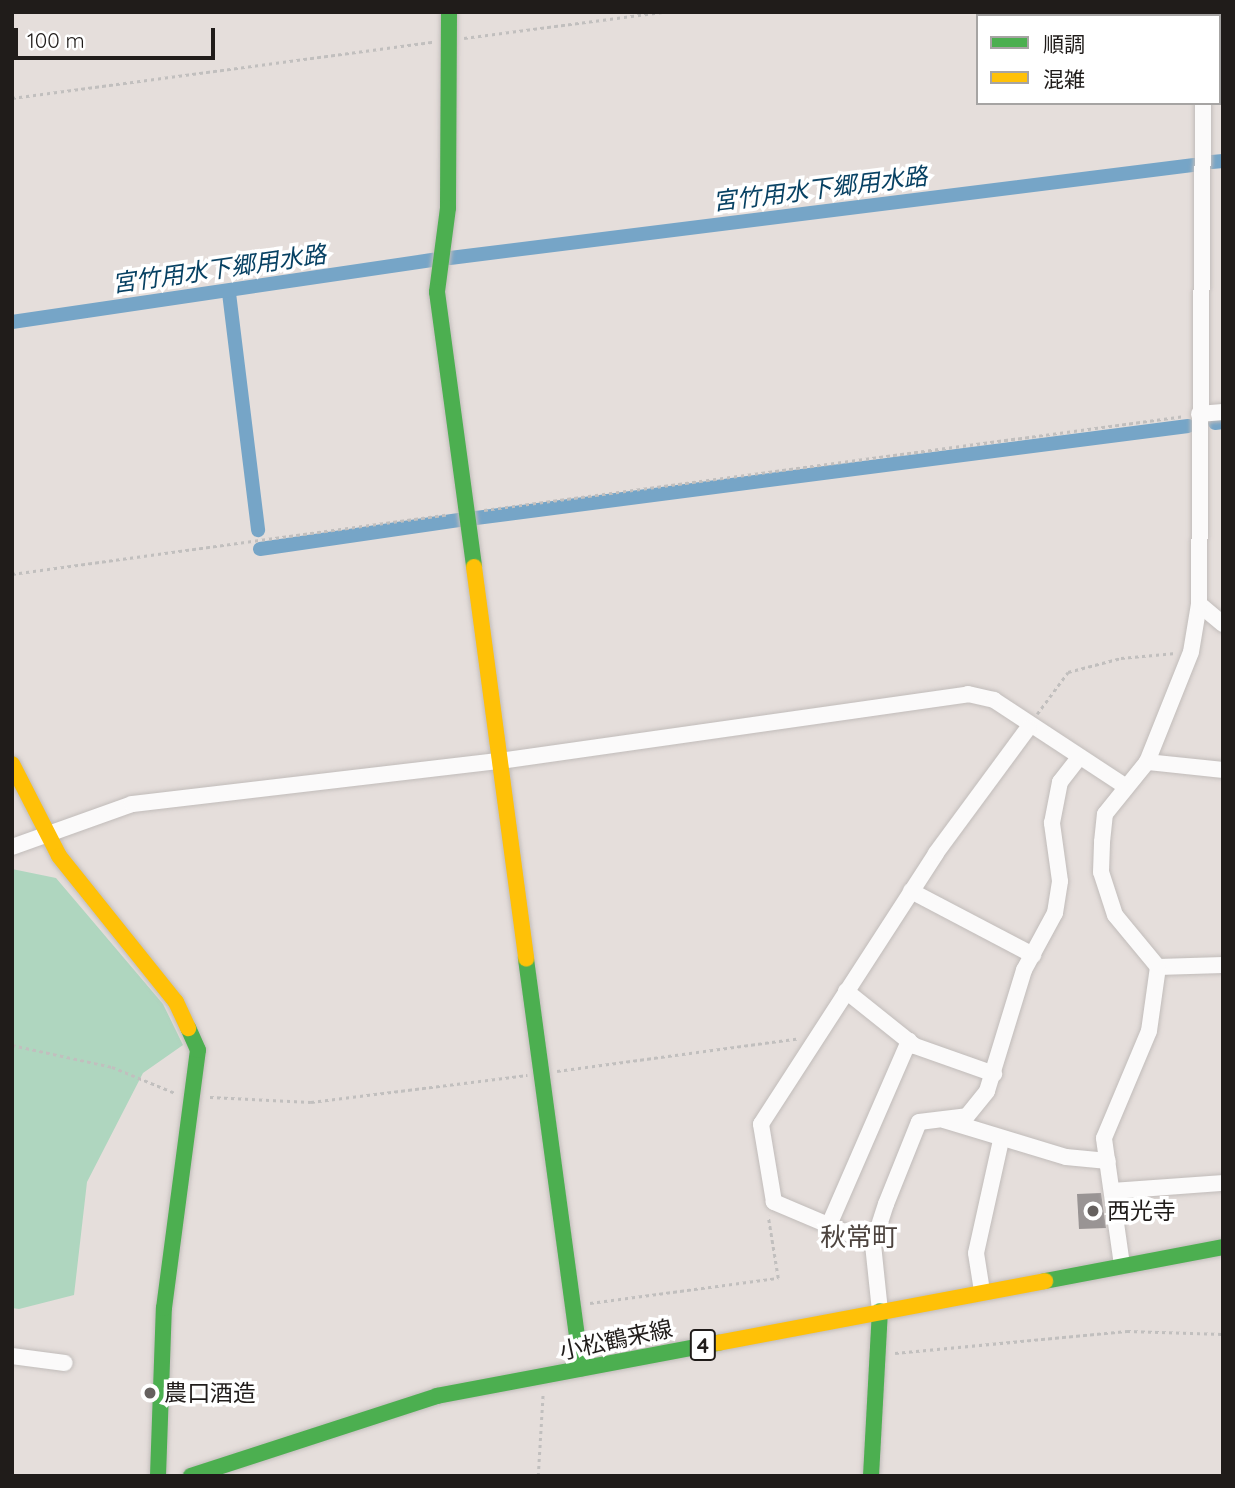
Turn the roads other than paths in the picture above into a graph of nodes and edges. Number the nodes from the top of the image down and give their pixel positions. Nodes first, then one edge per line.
1 (449, 12) edge
2 (1203, 105) edge
3 (1223, 412) edge
4 (1199, 414) junction
5 (1199, 604) junction
6 (1223, 624) edge
7 (1028, 728) junction
8 (1079, 759) junction
9 (500, 761) junction
10 (1147, 761) junction
11 (12, 764) edge
12 (1223, 769) edge
13 (1125, 786) junction
14 (46, 835) junction
15 (12, 847) edge
16 (911, 891) junction
17 (1033, 955) junction
18 (1223, 965) edge
19 (1158, 967) junction
20 (846, 990) junction
21 (909, 1041) junction
22 (994, 1074) junction
23 (942, 1119) junction
24 (1001, 1140) junction
25 (1108, 1161) junction
26 (1223, 1183) edge
27 (1113, 1191) junction
28 (829, 1225) junction
29 (873, 1244) junction
30 (1223, 1247) edge
31 (1122, 1265) junction
32 (982, 1292) junction
33 (880, 1311) junction
34 (12, 1356) edge
35 (65, 1363) dead end
36 (581, 1368) junction
37 (158, 1476) edge
38 (191, 1476) edge
39 (871, 1476) edge

1 - 9 street
2 - 4 street
3 - 4 street
4 - 5 street
5 - 6 street
5 - 10 street
7 - 8 street
7 - 9 street
7 - 16 street
8 - 13 street
8 - 17 street
9 - 14 street
9 - 36 street
10 - 12 street
10 - 13 street
11 - 14 street
13 - 19 street
14 - 15 street
14 - 37 street
16 - 17 street
16 - 20 street
17 - 22 street
18 - 19 street
19 - 25 street
20 - 21 street
20 - 28 street
21 - 22 street
21 - 28 street
22 - 23 street
23 - 24 street
23 - 29 street
24 - 25 street
24 - 32 street
25 - 27 street
26 - 27 street
27 - 31 street
28 - 29 street
29 - 33 street
30 - 31 street, 小松鶴来線 / 4
31 - 32 street, 小松鶴来線 / 4
32 - 33 street, 小松鶴来線 / 4
33 - 36 street, 小松鶴来線 / 4
33 - 39 street
34 - 35 street
36 - 38 street, 小松鶴来線 / 4

